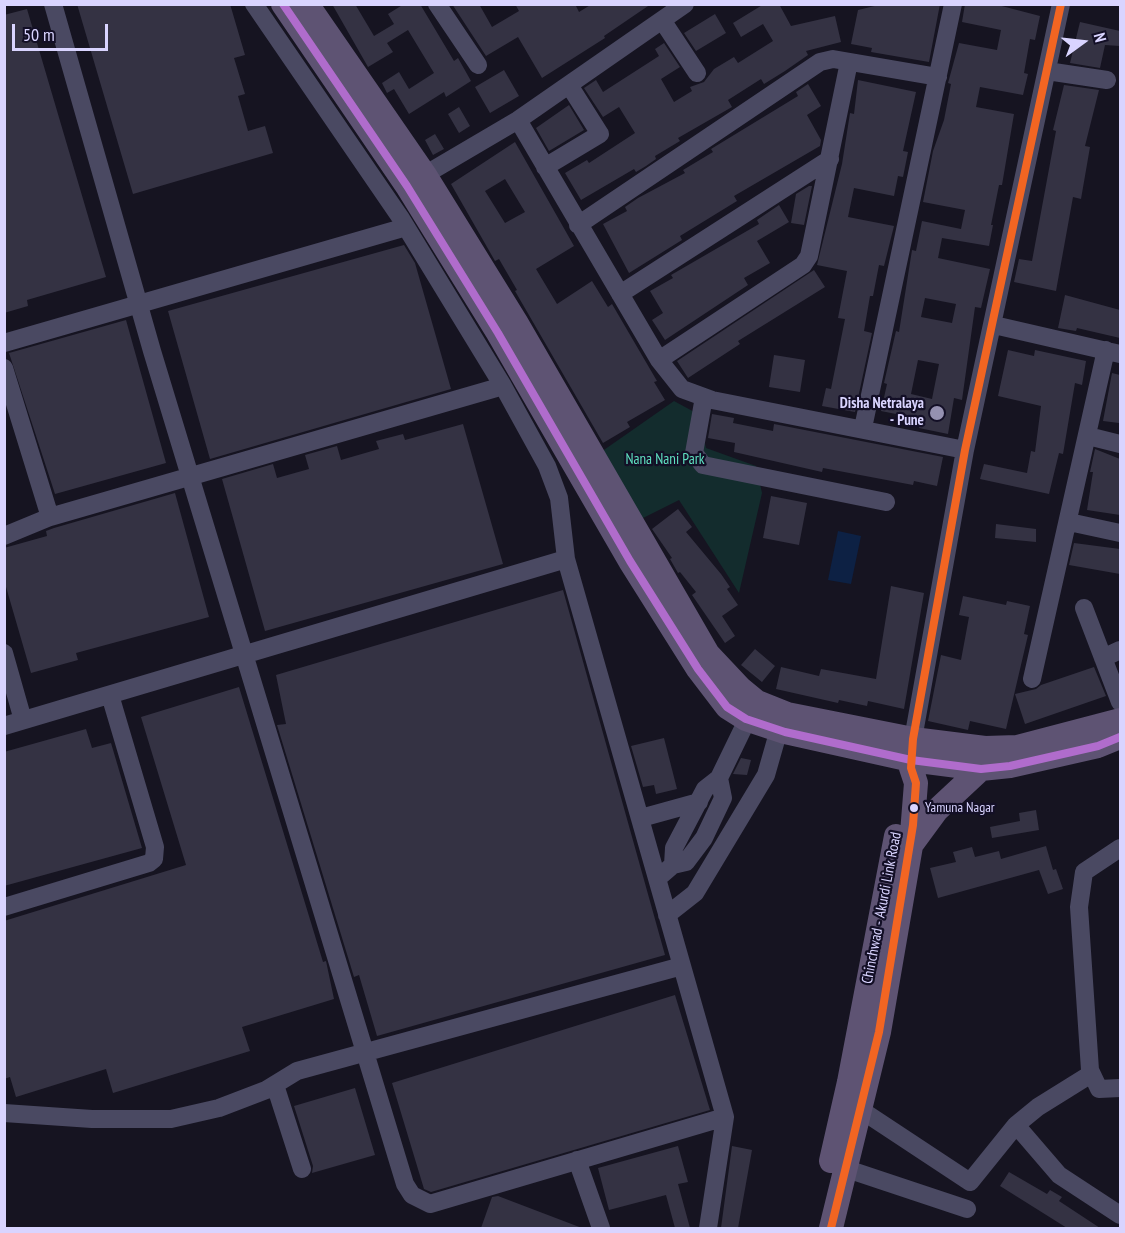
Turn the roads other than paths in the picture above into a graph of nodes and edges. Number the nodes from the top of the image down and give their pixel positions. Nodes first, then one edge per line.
1 (53, 4) edge
2 (254, 4) edge
3 (283, 4) edge
4 (307, 4) edge
5 (437, 4) edge
6 (685, 4) edge
7 (953, 4) edge
8 (1061, 4) edge
9 (662, 20) junction
10 (849, 62) junction
11 (478, 65) dead end
12 (1047, 71) junction
13 (697, 73) dead end
14 (938, 77) junction
15 (1107, 81) dead end
16 (569, 85) junction
17 (518, 120) junction
18 (830, 159) junction
19 (545, 167) junction
20 (416, 180) junction
21 (578, 225) junction
22 (406, 227) junction
23 (620, 294) junction
24 (138, 304) junction
25 (994, 325) junction
26 (4, 343) edge
27 (1113, 352) edge
28 (659, 360) junction
29 (4, 368) edge
30 (503, 386) junction
31 (704, 397) junction
32 (863, 428) junction
33 (1088, 436) junction
34 (1120, 444) edge
35 (965, 450) junction
36 (190, 476) junction
37 (886, 502) dead end
38 (50, 517) junction
39 (1069, 522) junction
40 (1120, 533) edge
41 (4, 536) edge
42 (567, 559) junction
43 (1084, 608) dead end
44 (1120, 650) edge
45 (4, 653) edge
46 (246, 655) junction
47 (1103, 658) junction
48 (1032, 679) dead end
49 (110, 695) junction
50 (1120, 702) edge
51 (751, 711) junction
52 (23, 720) junction
53 (1120, 720) edge
54 (781, 722) junction
55 (4, 726) edge
56 (1120, 737) edge
57 (912, 756) junction
58 (981, 769) junction
59 (718, 778) junction
60 (699, 802) junction
61 (641, 818) junction
62 (911, 846) junction
63 (1120, 848) edge
64 (673, 865) junction
65 (658, 878) junction
66 (4, 907) edge
67 (667, 915) junction
68 (682, 966) junction
69 (366, 1052) junction
70 (1091, 1074) junction
71 (275, 1085) junction
72 (1120, 1088) edge
73 (861, 1110) junction
74 (4, 1113) edge
75 (725, 1117) junction
76 (1016, 1125) junction
77 (577, 1160) junction
78 (844, 1168) junction
79 (302, 1169) dead end
80 (967, 1209) dead end
81 (1120, 1215) edge
82 (601, 1228) edge
83 (708, 1228) edge
84 (815, 1228) edge
85 (831, 1228) edge

1 - 24 street
2 - 22 street
3 - 20 main road
4 - 20 main road
5 - 11 street
6 - 9 street
7 - 14 street
8 - 12 street
9 - 13 street
9 - 16 street
10 - 14 street
10 - 18 street
10 - 21 street
12 - 15 street
12 - 25 street
14 - 32 street
16 - 17 street
16 - 19 street
17 - 19 street
17 - 20 street
18 - 23 street
18 - 28 street
19 - 21 street
20 - 51 main road
21 - 23 street
22 - 24 street
22 - 30 street
23 - 28 street
24 - 26 street
24 - 36 street
25 - 27 street
25 - 35 street
27 - 33 street
28 - 31 street
29 - 38 street
30 - 36 street
30 - 42 street
31 - 32 street
31 - 37 street
32 - 35 street
33 - 34 street
33 - 39 street
35 - 57 street
36 - 38 street
36 - 46 street
38 - 41 street
39 - 40 street
39 - 48 street
42 - 46 street
42 - 61 street
43 - 47 street
44 - 47 street
45 - 52 street
46 - 49 street
46 - 69 street
47 - 50 street
49 - 52 street
49 - 66 street
51 - 54 main road
51 - 59 street
52 - 55 street
53 - 57 main road
54 - 57 main road
54 - 67 street
56 - 58 main road
57 - 58 main road
57 - 62 main road, Chinchwad - Akurdi Link Road
57 - 84 main road, Chinchwad - Akurdi Link Road
58 - 62 main road
59 - 60 street
59 - 64 street
60 - 61 street
60 - 64 street
61 - 65 street
62 - 73 main road, Chinchwad - Akurdi Link Road
63 - 70 street
64 - 65 street
65 - 67 street
67 - 68 street
68 - 69 street
68 - 75 street
69 - 71 street
69 - 77 street
70 - 72 street
70 - 76 street
71 - 74 street
71 - 79 street
73 - 76 street
73 - 78 main road, Chinchwad - Akurdi Link Road
75 - 77 street
75 - 83 street
76 - 81 street
77 - 82 street
78 - 80 street
78 - 85 main road, Chinchwad - Akurdi Link Road

